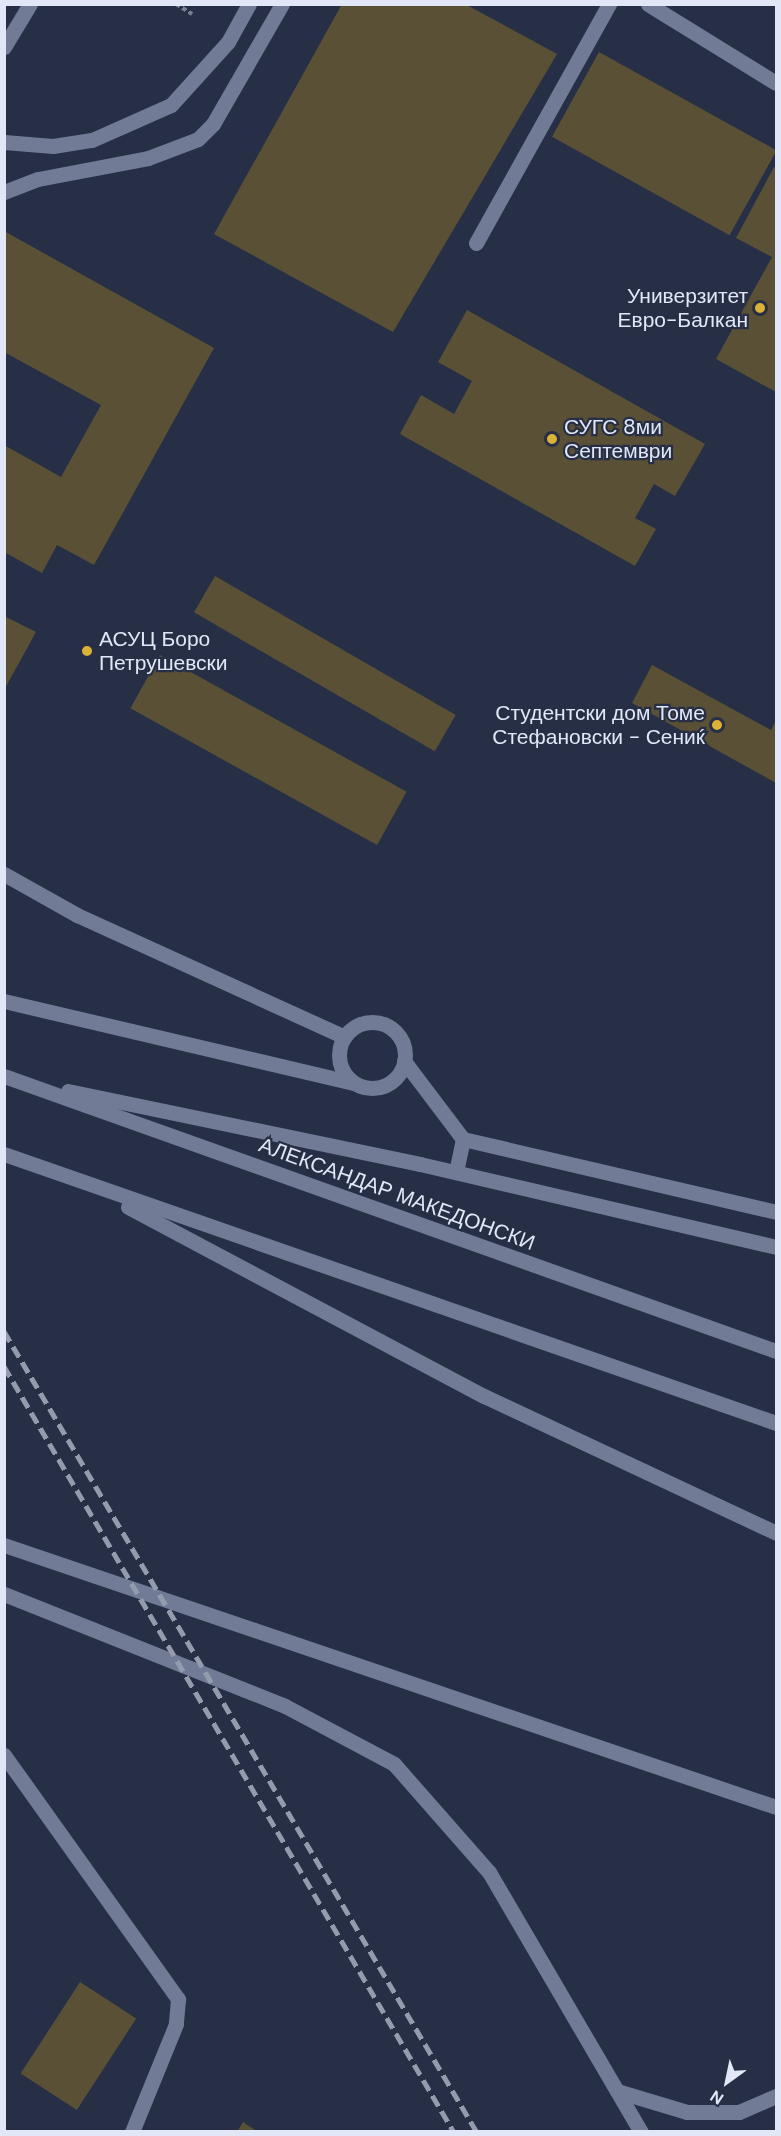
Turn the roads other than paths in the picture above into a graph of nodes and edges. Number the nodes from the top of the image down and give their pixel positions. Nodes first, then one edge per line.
1 (30, 4) edge
2 (249, 4) edge
3 (282, 4) edge
4 (609, 4) edge
5 (648, 4) edge
6 (4, 47) edge
7 (777, 83) edge
8 (4, 142) edge
9 (4, 192) edge
10 (476, 243) dead end
11 (4, 874) edge
12 (4, 1001) edge
13 (345, 1037) junction
14 (404, 1061) junction
15 (9, 1078) edge
16 (354, 1083) junction
17 (463, 1139) junction
18 (4, 1154) edge
19 (456, 1172) junction
20 (83, 1183) junction
21 (777, 1212) edge
22 (777, 1247) edge
23 (777, 1352) edge
24 (777, 1423) edge
25 (777, 1533) edge
26 (4, 1545) edge
27 (4, 1594) edge
28 (4, 1755) edge
29 (777, 1807) edge
30 (618, 2091) junction
31 (777, 2096) edge
32 (132, 2132) edge
33 (641, 2132) edge

1 - 6 street
2 - 8 street
3 - 9 street
4 - 10 street
5 - 7 street
11 - 13 street
12 - 16 street
13 - 14 street
13 - 16 street
14 - 16 street
14 - 17 street
15 - 19 street
15 - 23 street, АЛЕКСАНДАР МАКЕДОНСКИ
17 - 19 street
17 - 21 street
18 - 20 street
19 - 22 street
20 - 24 street
20 - 25 street
26 - 29 street
27 - 30 street
28 - 32 street
30 - 31 street
30 - 33 street

